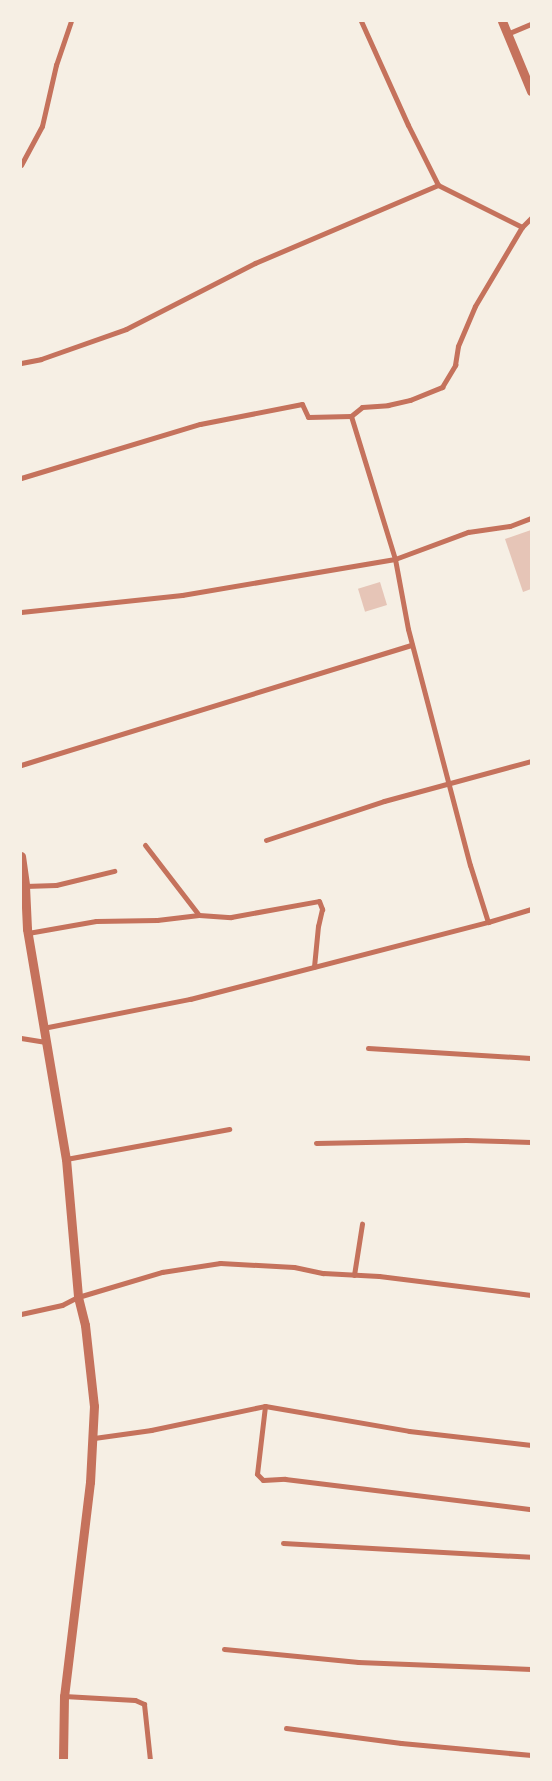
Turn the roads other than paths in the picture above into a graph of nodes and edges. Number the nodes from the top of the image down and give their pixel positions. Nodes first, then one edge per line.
1 (71, 21) edge
2 (361, 21) edge
3 (502, 21) edge
4 (531, 24) edge
5 (507, 34) junction
6 (531, 91) edge
7 (21, 165) edge
8 (438, 184) junction
9 (531, 218) edge
10 (522, 227) junction
11 (21, 363) edge
12 (352, 416) junction
13 (21, 478) edge
14 (531, 518) edge
15 (395, 558) junction
16 (21, 612) edge
17 (412, 645) junction
18 (531, 761) edge
19 (21, 765) edge
20 (448, 783) junction
21 (266, 840) dead end
22 (145, 845) dead end
23 (21, 856) edge
24 (114, 870) dead end
25 (25, 886) junction
26 (531, 909) edge
27 (199, 915) junction
28 (488, 922) junction
29 (25, 931) edge
30 (314, 968) junction
31 (43, 1028) junction
32 (21, 1038) edge
33 (46, 1042) junction
34 (368, 1048) dead end
35 (531, 1058) edge
36 (229, 1129) dead end
37 (531, 1142) edge
38 (316, 1144) dead end
39 (66, 1160) junction
40 (362, 1224) dead end
41 (354, 1275) junction
42 (531, 1295) edge
43 (78, 1297) junction
44 (21, 1314) edge
45 (265, 1406) junction
46 (94, 1438) junction
47 (531, 1445) edge
48 (531, 1510) edge
49 (283, 1543) dead end
50 (531, 1557) edge
51 (224, 1649) dead end
52 (531, 1669) edge
53 (64, 1696) junction
54 (286, 1728) dead end
55 (531, 1755) edge
56 (63, 1760) edge
57 (150, 1760) edge

1 - 7 street
2 - 8 street
3 - 5 street
4 - 5 street
5 - 6 street
8 - 10 street
8 - 11 street
9 - 10 street
10 - 12 street
12 - 13 street
12 - 15 street
14 - 15 street
15 - 16 street
15 - 17 street
17 - 19 street
17 - 20 street
18 - 20 street
20 - 21 street
20 - 28 street
22 - 27 street
23 - 25 street
24 - 25 street
25 - 29 street
26 - 28 street
27 - 29 street
27 - 30 street
28 - 30 street
29 - 31 street
30 - 31 street
31 - 33 street
32 - 33 street
33 - 39 street
34 - 35 street
36 - 39 street
37 - 38 street
39 - 43 street
40 - 41 street
41 - 42 street
41 - 43 street
43 - 44 street
43 - 46 street
45 - 46 street
45 - 47 street
45 - 48 street
46 - 53 street
49 - 50 street
51 - 52 street
53 - 56 street
53 - 57 street
54 - 55 street

